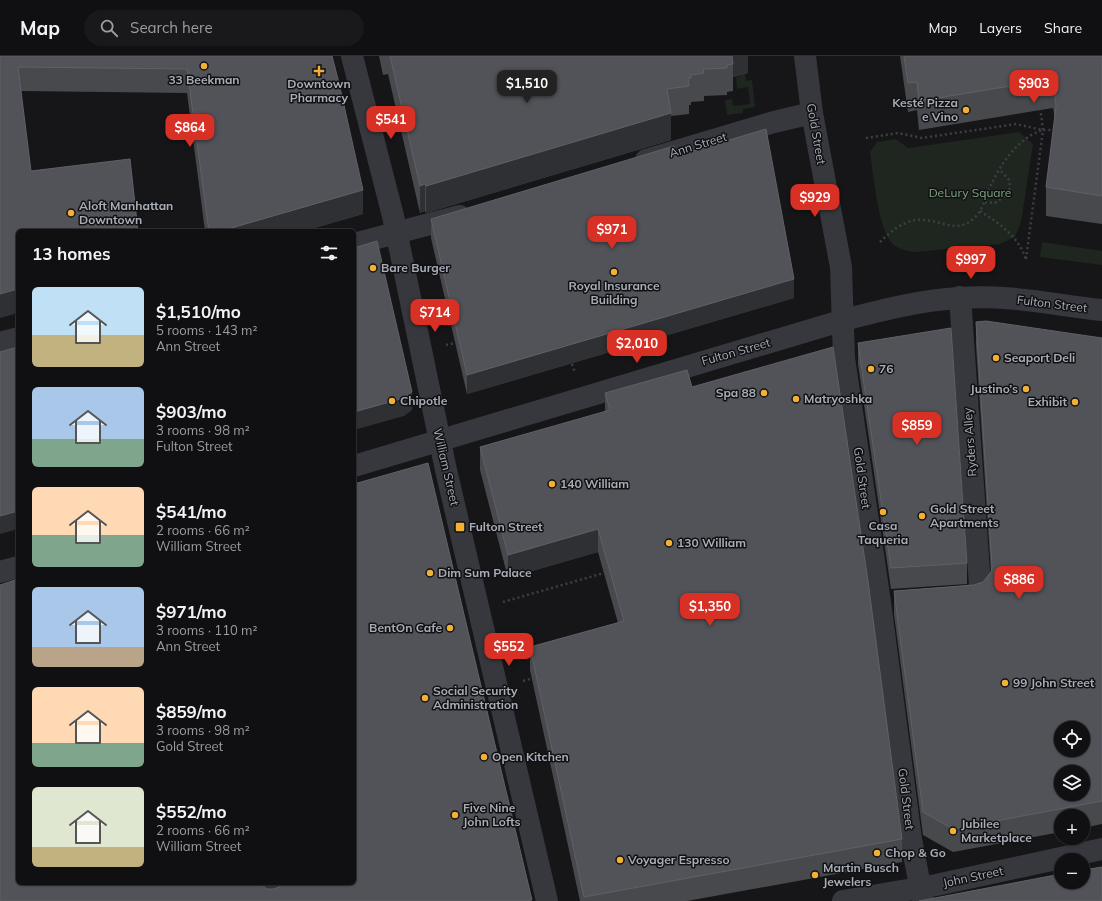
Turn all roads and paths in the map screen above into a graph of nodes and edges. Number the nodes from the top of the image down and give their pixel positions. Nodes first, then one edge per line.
1 (352, 56) edge
2 (805, 56) edge
3 (1040, 106) edge
4 (812, 114) junction
5 (1044, 130) junction
6 (1056, 130) edge
7 (866, 138) dead end
8 (629, 165) edge
9 (1000, 170) junction
10 (985, 202) junction
11 (477, 211) edge
12 (980, 211) junction
13 (397, 233) junction
14 (880, 242) dead end
15 (356, 243) edge
16 (960, 298) junction
17 (1102, 310) edge
18 (844, 320) junction
19 (16, 339) edge
20 (0, 343) edge
21 (456, 343) edge
22 (444, 345) dead end
23 (572, 364) edge
24 (576, 374) dead end
25 (439, 440) junction
26 (356, 465) edge
27 (16, 568) edge
28 (0, 572) edge
29 (604, 573) edge
30 (936, 598) edge
31 (503, 602) dead end
32 (539, 645) edge
33 (515, 652) dead end
34 (530, 679) edge
35 (522, 682) dead end
36 (1102, 849) edge
37 (267, 885) edge
38 (921, 894) edge
39 (271, 901) edge
40 (547, 901) edge
41 (843, 901) edge

1 - 13 street, William Street
2 - 4 street, Gold Street
3 - 5 path
4 - 8 street, Ann Street
4 - 18 street, Gold Street
5 - 6 path
5 - 7 path
5 - 9 path
5 - 12 path
9 - 10 path
9 - 10 path
10 - 12 path
11 - 13 street
12 - 14 path
13 - 15 street
13 - 25 street, William Street
16 - 17 street, Fulton Street
16 - 18 street, Fulton Street
16 - 30 street, Ryders Alley
18 - 25 street, Fulton Street
18 - 38 street, Gold Street
19 - 20 street
21 - 22 path
23 - 24 path
25 - 26 street, Fulton Street
25 - 40 street, William Street
27 - 28 street
29 - 31 path
32 - 33 path
34 - 35 path
36 - 38 street, John Street
37 - 39 street
38 - 41 street, John Street

